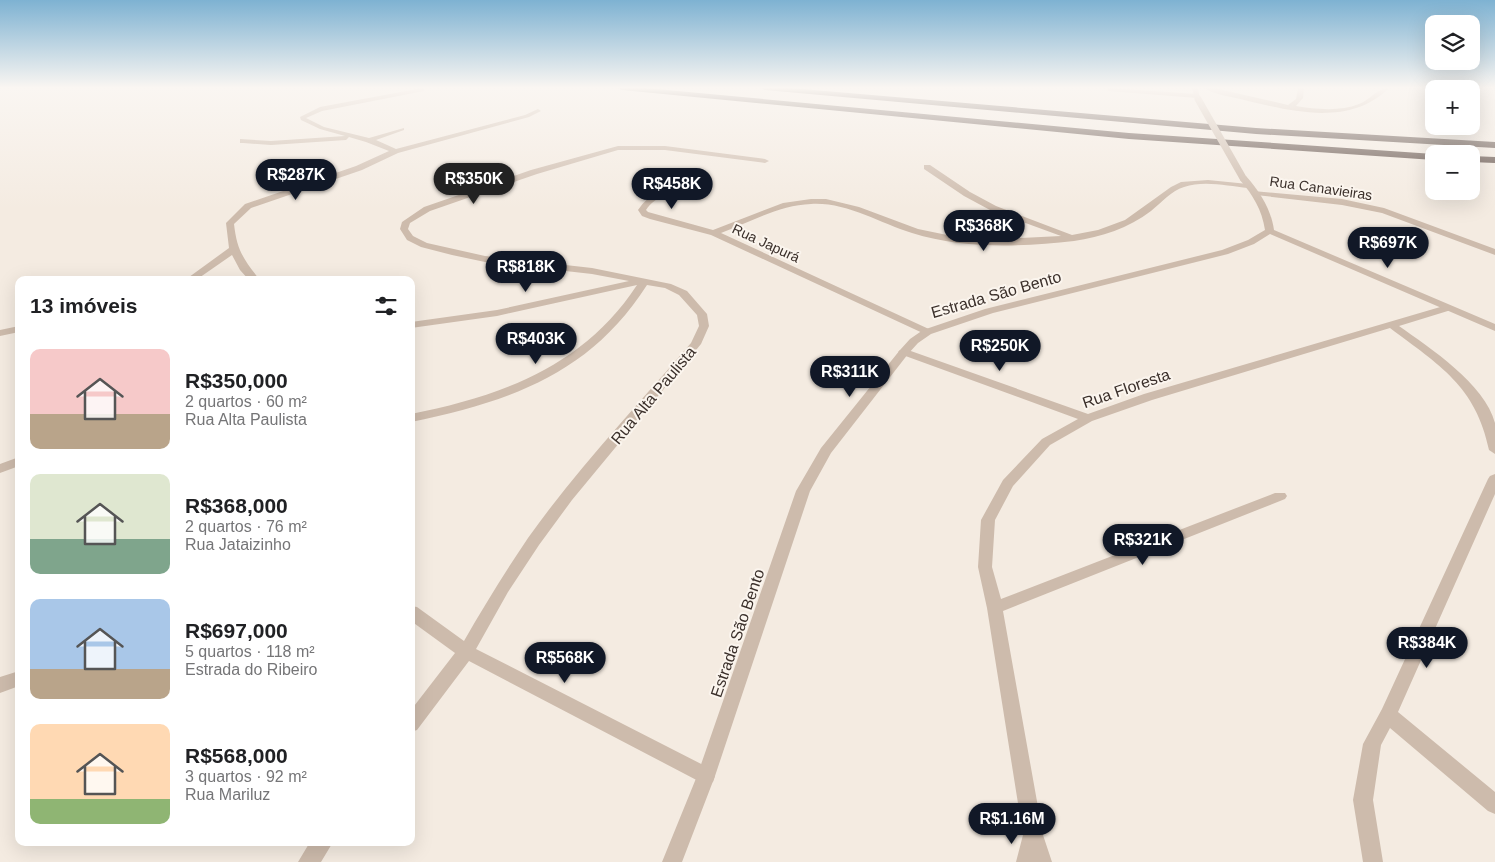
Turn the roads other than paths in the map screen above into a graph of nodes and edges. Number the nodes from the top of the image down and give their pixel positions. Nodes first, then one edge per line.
1 (323, 128) edge
2 (481, 128) edge
3 (1056, 128) edge
4 (1216, 128) edge
5 (1224, 128) edge
6 (402, 129) dead end
7 (358, 138) junction
8 (369, 140) junction
9 (243, 141) dead end
10 (1495, 145) edge
11 (395, 151) junction
12 (1425, 156) edge
13 (1480, 159) edge
14 (1495, 160) edge
15 (765, 161) dead end
16 (927, 167) dead end
17 (688, 181) dead end
18 (1249, 186) junction
19 (1270, 231) junction
20 (714, 234) junction
21 (1073, 238) junction
22 (234, 249) junction
23 (1495, 252) edge
24 (196, 276) edge
25 (250, 276) edge
26 (644, 282) junction
27 (1448, 308) junction
28 (415, 325) edge
29 (1393, 326) junction
30 (1495, 328) edge
31 (15, 330) edge
32 (927, 332) junction
33 (0, 333) edge
34 (904, 352) junction
35 (415, 417) edge
36 (1088, 418) junction
37 (1495, 450) edge
38 (15, 463) edge
39 (0, 469) edge
40 (1495, 479) edge
41 (1280, 496) dead end
42 (995, 608) junction
43 (415, 615) edge
44 (466, 652) junction
45 (15, 679) edge
46 (0, 685) edge
47 (1388, 715) junction
48 (415, 719) edge
49 (706, 776) junction
50 (1495, 804) edge
51 (1032, 835) junction
52 (320, 846) edge
53 (308, 862) edge
54 (672, 862) edge
55 (1026, 862) edge
56 (1042, 862) edge
57 (1372, 862) edge

1 - 7 street
2 - 11 street
3 - 12 highway
4 - 18 street, bridge
5 - 10 highway
6 - 8 street
7 - 8 street
7 - 9 street
8 - 11 street
11 - 22 street
13 - 14 highway
15 - 26 street, Rua Alta Paulista
16 - 21 street
17 - 20 street, Rua Japurá
18 - 19 street
18 - 21 street, Rua Canavieiras
18 - 23 street, Rua Canavieiras
19 - 27 street
19 - 32 street, Estrada São Bento
20 - 21 street, Rua Canavieiras
20 - 32 street, Rua Japurá
22 - 24 street
22 - 25 street
26 - 28 street
26 - 35 street
26 - 44 street, Rua Alta Paulista
27 - 29 street, Rua Floresta
27 - 30 street
29 - 36 street, Rua Floresta
29 - 37 street
31 - 33 street
32 - 34 street, Estrada São Bento
34 - 36 street
34 - 49 street, Estrada São Bento
36 - 42 street, Rua Floresta
38 - 39 street
40 - 47 street
41 - 42 street
42 - 51 street, Rua Floresta
43 - 44 street
44 - 48 street, Rua Alta Paulista
44 - 49 street
45 - 46 street
47 - 50 street
47 - 57 street
49 - 54 street, Estrada São Bento
51 - 55 street
51 - 56 street, Rua Floresta
52 - 53 street

